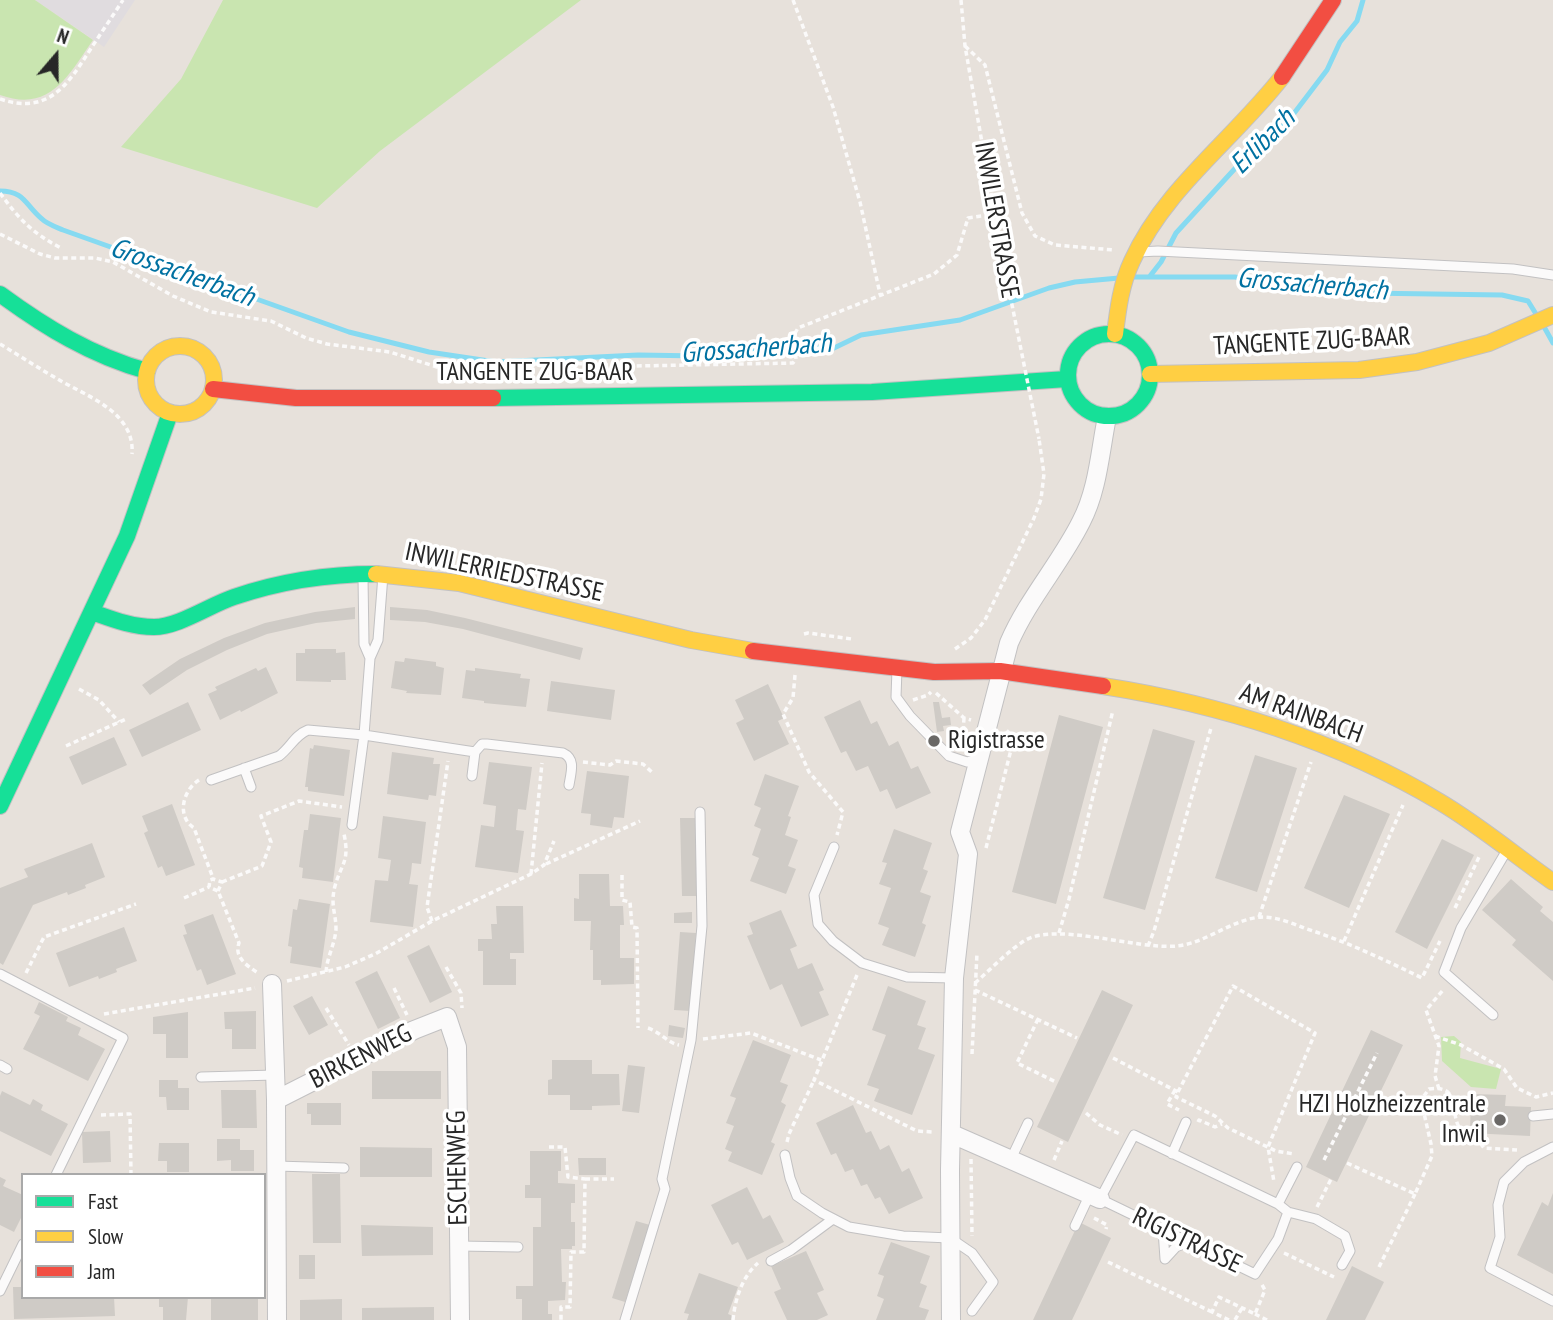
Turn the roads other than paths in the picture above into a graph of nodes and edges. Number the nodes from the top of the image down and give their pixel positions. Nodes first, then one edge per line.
1 (1333, 0) edge
2 (1134, 258) junction
3 (1553, 275) edge
4 (0, 293) edge
5 (1553, 315) edge
6 (1115, 334) junction
7 (147, 371) junction
8 (1150, 374) junction
9 (1067, 379) junction
10 (213, 389) junction
11 (170, 413) junction
12 (1107, 417) junction
13 (363, 573) junction
14 (383, 573) junction
15 (92, 612) junction
16 (370, 658) junction
17 (897, 668) junction
18 (1000, 671) junction
19 (364, 735) junction
20 (475, 752) junction
21 (977, 760) junction
22 (244, 768) junction
23 (472, 776) dead end
24 (211, 780) road end
25 (569, 785) dead end
26 (251, 787) dead end
27 (0, 806) edge
28 (700, 812) dead end
29 (352, 825) dead end
30 (834, 847) road end
31 (1508, 849) junction
32 (1553, 882) edge
33 (0, 974) edge
34 (954, 978) junction
35 (270, 984) road end
36 (1493, 1015) dead end
37 (455, 1017) joint
38 (275, 1075) junction
39 (201, 1077) dead end
40 (276, 1100) junction
41 (1553, 1114) edge
42 (1533, 1116) dead end
43 (1186, 1122) dead end
44 (1028, 1123) dead end
45 (952, 1134) junction
46 (1550, 1149) edge
47 (1172, 1154) junction
48 (785, 1155) road end
49 (1011, 1159) junction
50 (276, 1167) junction
51 (1297, 1167) dead end
52 (344, 1168) dead end
53 (58, 1173) edge
54 (270, 1197) edge
55 (1095, 1197) junction
56 (1278, 1204) junction
57 (1288, 1212) junction
58 (833, 1219) junction
59 (1075, 1226) dead end
60 (1163, 1230) junction
61 (950, 1238) junction
62 (1188, 1241) junction
63 (459, 1246) junction
64 (518, 1247) dead end
65 (21, 1248) edge
66 (771, 1261) dead end
67 (1342, 1265) dead end
68 (0, 1291) edge
69 (1553, 1301) edge
70 (972, 1311) dead end
71 (276, 1320) edge
72 (460, 1320) edge
73 (625, 1320) edge
74 (951, 1320) edge

1 - 2 street
2 - 3 lane
2 - 6 street
4 - 7 street
5 - 8 street, TANGENTE ZUG-BAAR
6 - 8 street
6 - 9 street
7 - 10 street
7 - 11 street
8 - 12 street
9 - 10 street, TANGENTE ZUG-BAAR
9 - 12 street
10 - 11 street
11 - 15 street
12 - 18 street
13 - 14 street, INWILERRIEDSTRASSE
13 - 15 street, INWILERRIEDSTRASSE
13 - 16 lane
14 - 16 lane
14 - 17 street, INWILERRIEDSTRASSE
15 - 27 street
16 - 19 lane
17 - 18 street, INWILERRIEDSTRASSE
17 - 21 lane
18 - 21 street
18 - 31 street, AM RAINBACH
19 - 20 lane
19 - 22 lane
19 - 29 lane
20 - 23 lane
20 - 25 lane
21 - 34 street
22 - 24 lane
22 - 26 lane
28 - 73 lane
30 - 34 lane
31 - 32 street, AM RAINBACH
31 - 36 lane
33 - 53 lane
34 - 45 street
35 - 38 street, BIRKENWEG
37 - 40 street, BIRKENWEG
37 - 63 street, ESCHENWEG
38 - 39 lane
38 - 40 street, BIRKENWEG
40 - 50 street, BIRKENWEG
41 - 42 lane
43 - 47 lane
44 - 49 lane
45 - 49 street, RIGISTRASSE
45 - 61 street
46 - 69 lane
47 - 55 lane, RIGISTRASSE
47 - 56 lane, RIGISTRASSE
48 - 58 lane
49 - 55 street, RIGISTRASSE
50 - 52 lane
50 - 54 street, BIRKENWEG
51 - 56 lane
54 - 71 street, BIRKENWEG
55 - 59 lane
55 - 60 lane, RIGISTRASSE
56 - 57 lane, RIGISTRASSE
57 - 62 lane, RIGISTRASSE
57 - 67 lane
58 - 61 lane
58 - 66 lane
60 - 62 lane, RIGISTRASSE
60 - 62 lane
61 - 70 lane
61 - 74 street
63 - 64 lane
63 - 72 street, ESCHENWEG
65 - 68 lane

